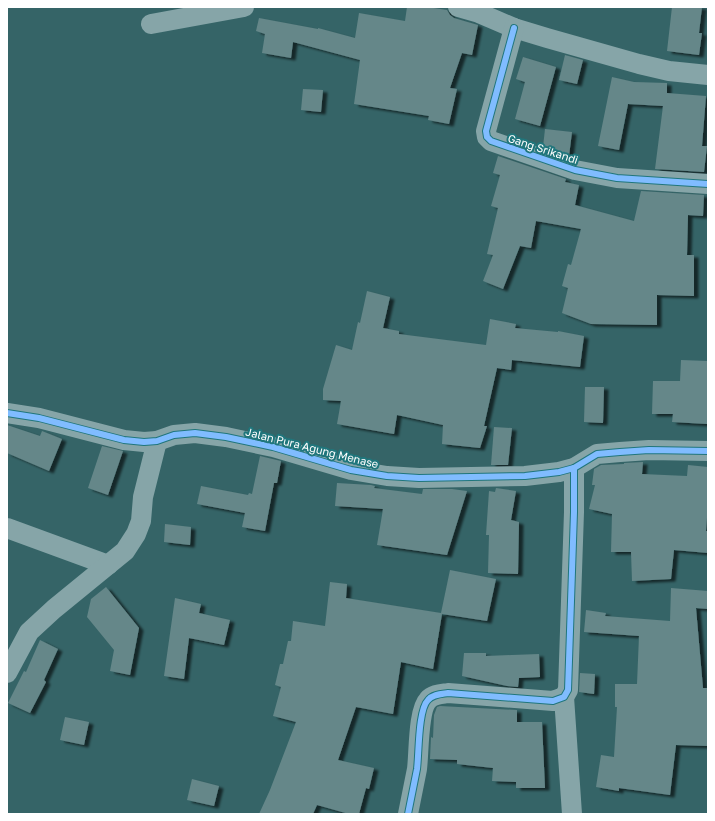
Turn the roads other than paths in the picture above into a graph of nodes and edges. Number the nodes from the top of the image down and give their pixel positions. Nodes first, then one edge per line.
1 (244, 7) edge
2 (458, 7) edge
3 (480, 10) edge
4 (151, 24) dead end
5 (514, 28) junction
6 (708, 75) edge
7 (708, 184) edge
8 (7, 413) edge
9 (157, 441) junction
10 (708, 451) edge
11 (574, 468) junction
12 (7, 528) edge
13 (108, 565) junction
14 (7, 673) edge
15 (564, 697) junction
16 (408, 814) edge
17 (572, 814) edge

1 - 4 street
2 - 3 street
3 - 5 street
5 - 6 street
5 - 7 street, Gang Srikandi
8 - 9 street, Jalan Pura Agung Menase
9 - 11 street, Jalan Pura Agung Menase
9 - 13 street
10 - 11 street, Jalan Pura Agung Menase
11 - 15 street
12 - 13 street
13 - 14 street
15 - 16 street
15 - 17 street

